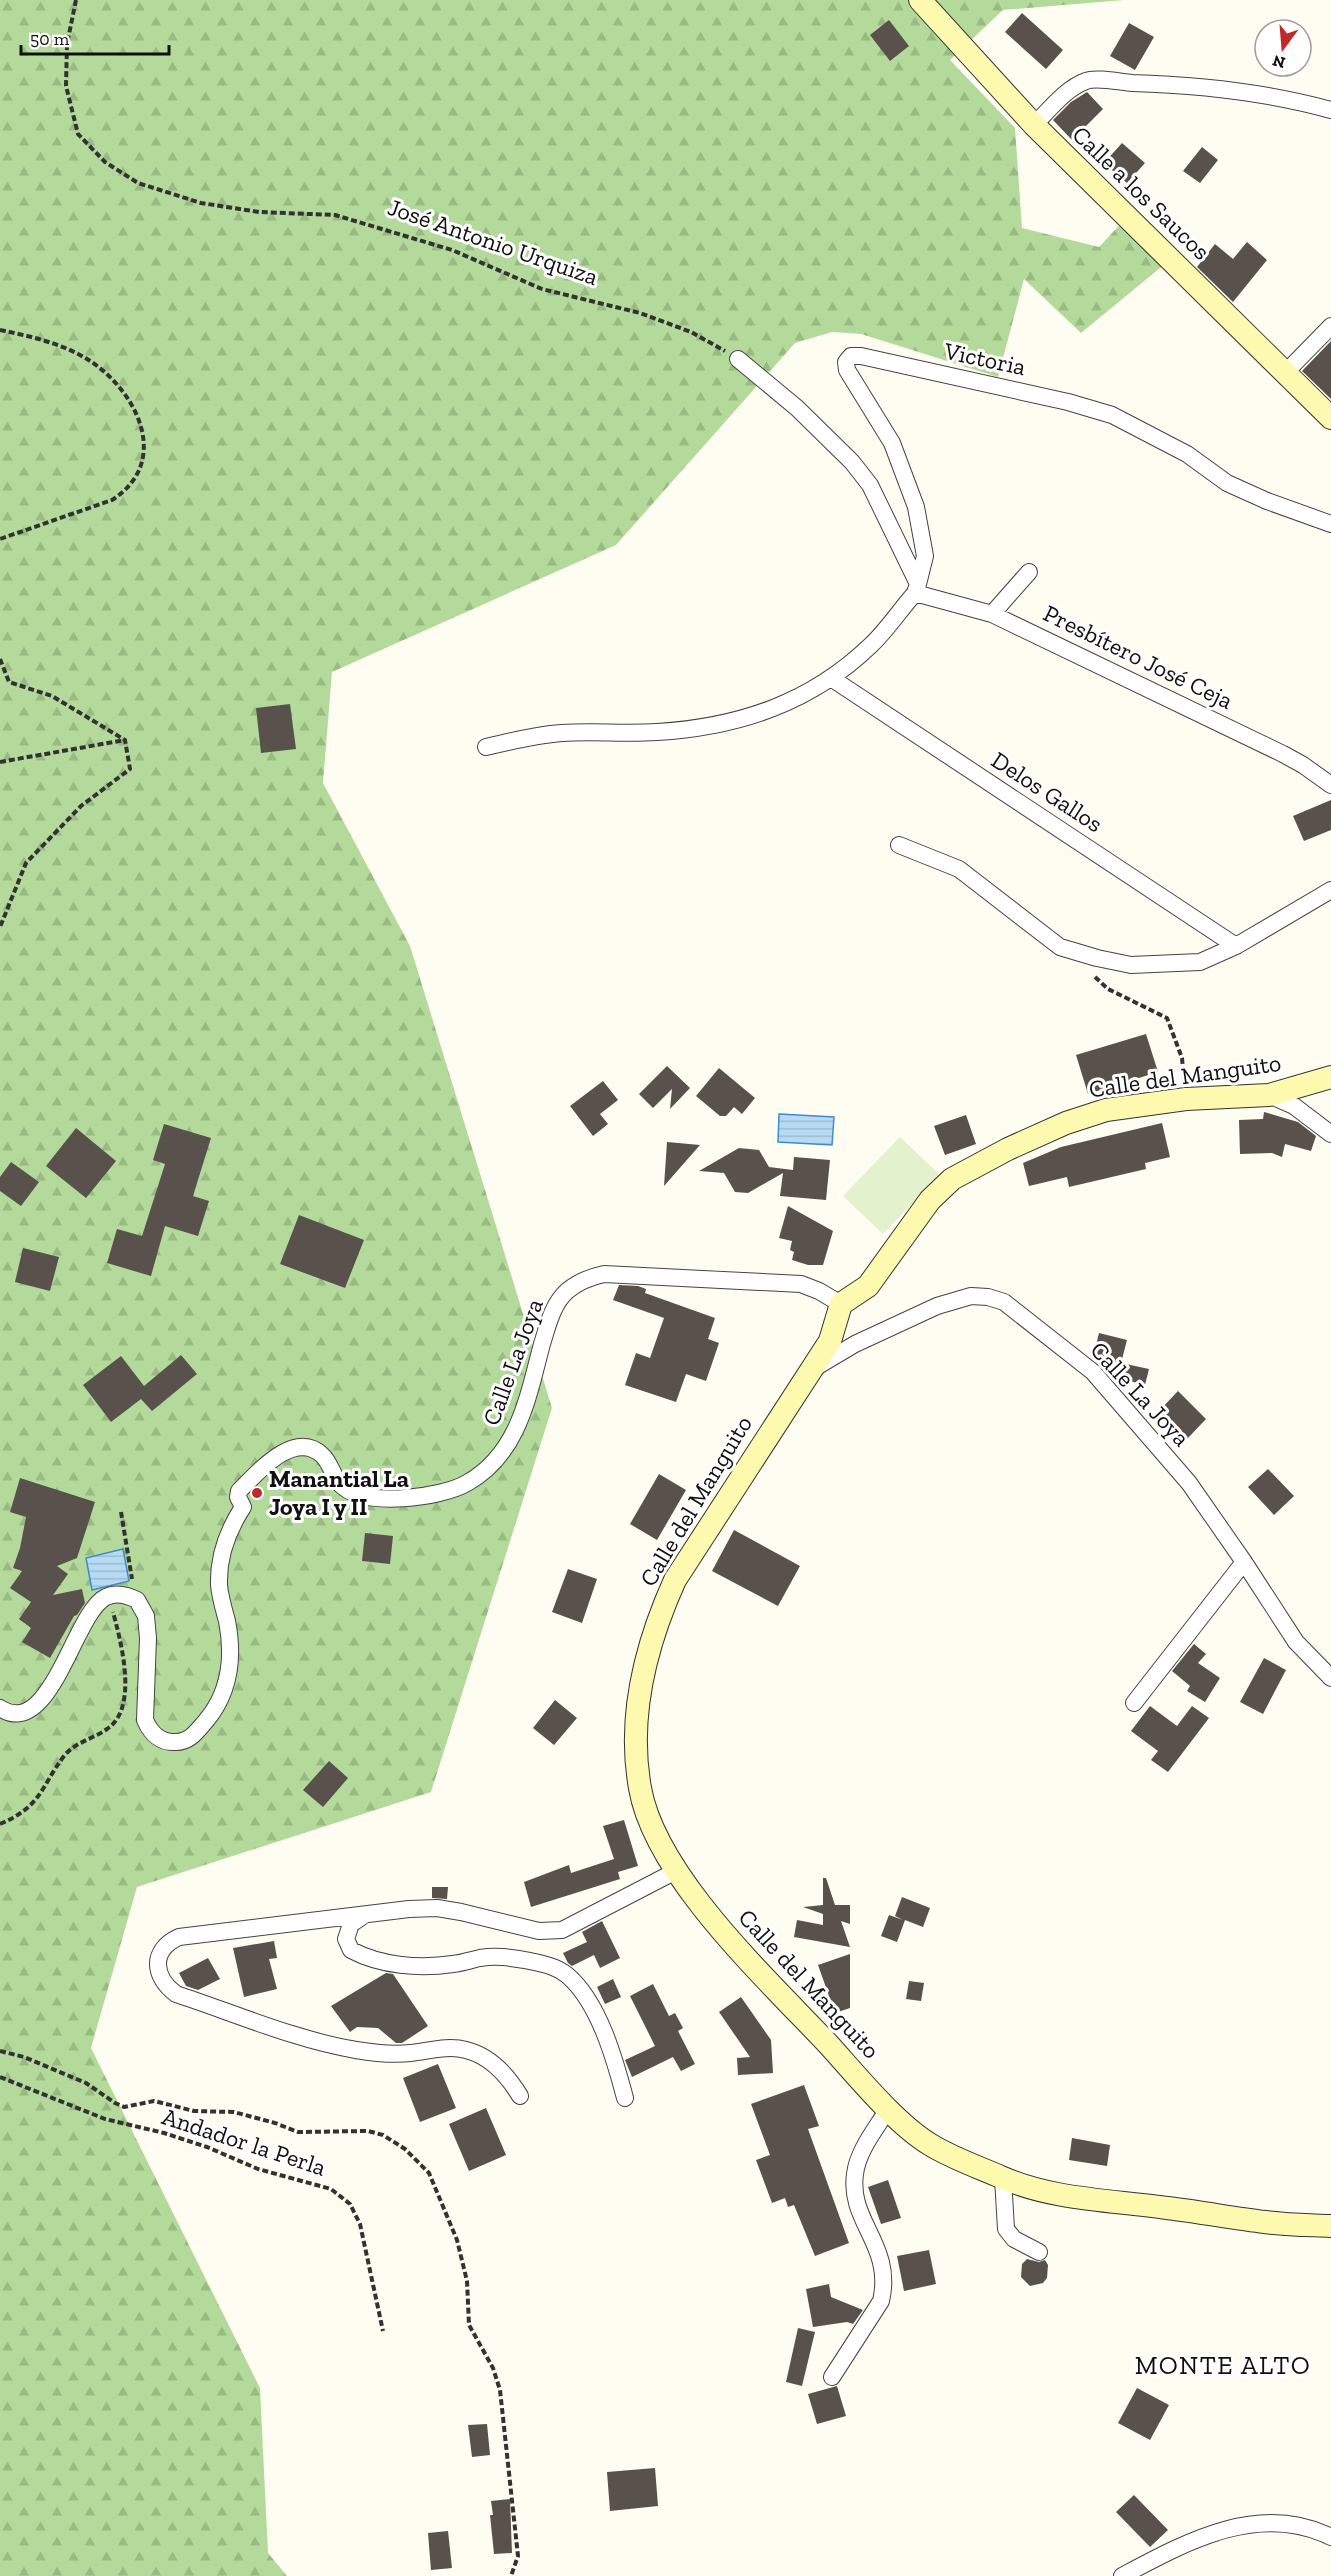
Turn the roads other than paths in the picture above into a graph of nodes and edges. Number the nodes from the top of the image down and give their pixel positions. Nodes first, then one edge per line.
1 (920, 0) edge
2 (1331, 110) edge
3 (1034, 125) junction
4 (1331, 326) edge
5 (738, 359) road end
6 (1286, 372) junction
7 (1331, 418) edge
8 (1331, 524) edge
9 (1029, 572) dead end
10 (916, 588) junction
11 (992, 614) junction
12 (831, 678) junction
13 (486, 747) dead end
14 (1331, 784) edge
15 (899, 845) dead end
16 (1331, 890) edge
17 (1236, 946) junction
18 (1331, 1077) edge
19 (1269, 1095) junction
20 (1331, 1134) edge
21 (841, 1304) junction
22 (808, 1372) junction
23 (1244, 1562) junction
24 (1331, 1677) edge
25 (1134, 1703) dead end
26 (0, 1708) edge
27 (676, 1871) junction
28 (370, 1915) junction
29 (520, 2096) dead end
30 (625, 2098) dead end
31 (888, 2109) junction
32 (1003, 2178) junction
33 (1331, 2226) edge
34 (1039, 2252) dead end
35 (832, 2378) dead end
36 (1331, 2537) edge
37 (1122, 2576) edge

1 - 3 main road, Calle a los Saucos
2 - 3 street
3 - 6 main road, Calle a los Saucos
4 - 6 street
5 - 10 street
6 - 7 main road, Calle a los Saucos
8 - 10 street, Victoria
9 - 11 street
10 - 11 street, Presbítero José Ceja
10 - 12 street
11 - 14 street, Presbítero José Ceja
12 - 13 street
12 - 17 street, Delos Gallos
15 - 17 street
16 - 17 street
18 - 19 main road, Calle del Manguito
19 - 20 street
19 - 21 main road, Calle del Manguito
21 - 22 main road, Calle del Manguito
21 - 26 street, Calle La Joya
22 - 23 street, Calle La Joya
22 - 27 main road, Calle del Manguito
23 - 24 street, Calle La Joya
23 - 25 street
27 - 28 street
27 - 31 main road, Calle del Manguito
28 - 29 street
28 - 30 street
31 - 32 main road, Calle del Manguito
31 - 35 street
32 - 33 main road, Calle del Manguito
32 - 34 street
36 - 37 street

